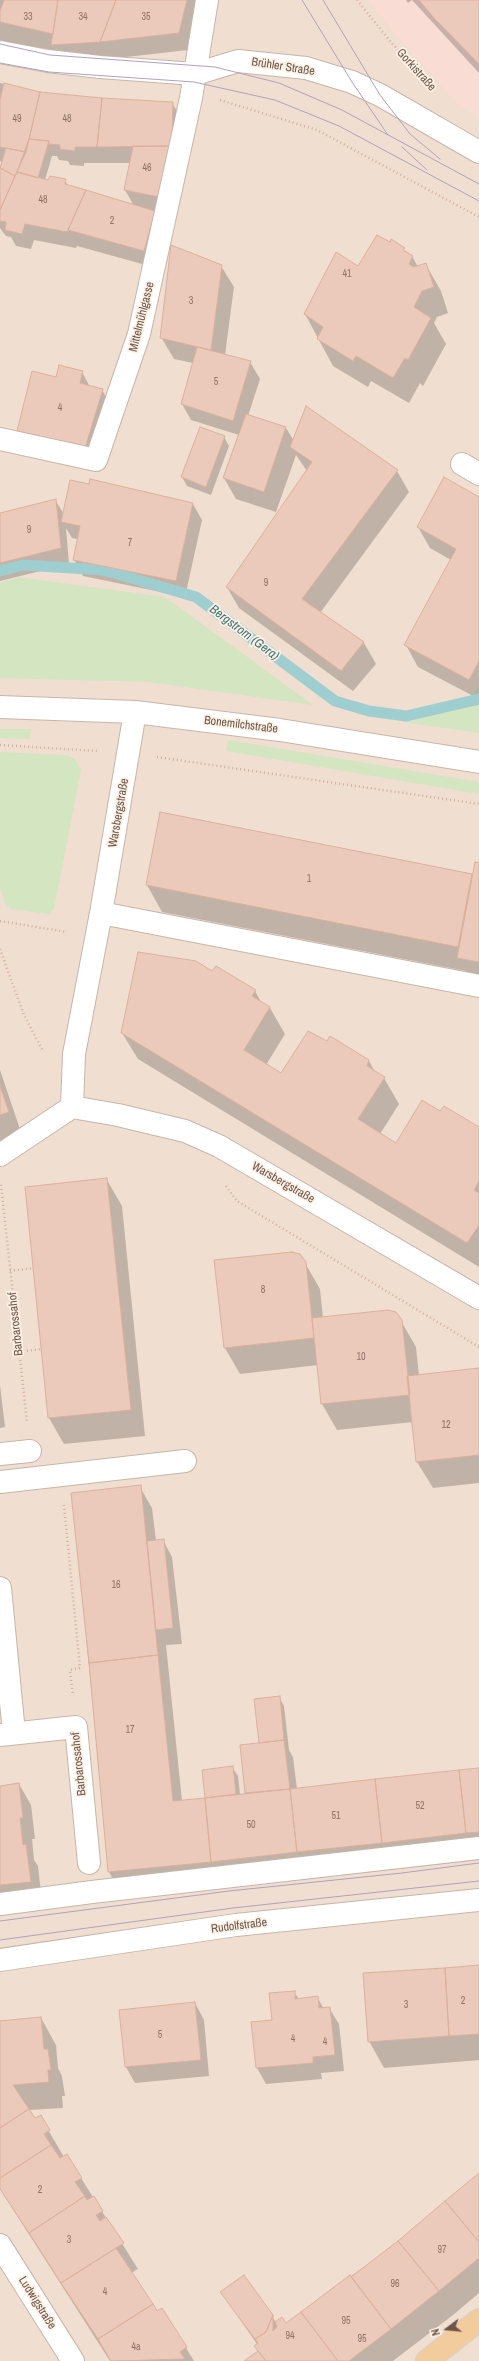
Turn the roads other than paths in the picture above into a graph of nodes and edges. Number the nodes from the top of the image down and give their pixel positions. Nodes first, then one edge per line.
1 (207, 0) edge
2 (0, 52) edge
3 (195, 74) junction
4 (479, 152) edge
5 (0, 439) edge
6 (0, 707) edge
7 (136, 712) junction
8 (479, 762) edge
9 (101, 913) junction
10 (479, 986) edge
11 (72, 1107) junction
12 (0, 1155) edge
13 (479, 1298) edge
14 (30, 1451) road end
15 (0, 1454) edge
16 (185, 1461) dead end
17 (0, 1482) edge
18 (0, 1588) edge
19 (7, 1734) edge
20 (479, 1848) edge
21 (90, 1863) dead end
22 (479, 1900) edge
23 (0, 1904) edge
24 (0, 1960) edge
25 (0, 2245) edge
26 (479, 2320) edge
27 (73, 2361) edge
28 (427, 2361) edge

1 - 3 street
2 - 3 street, Brühler Straße
3 - 4 street, Brühler Straße
3 - 5 street, Mittelmühlgasse
6 - 7 street, Bonemilchstraße
7 - 8 street, Bonemilchstraße
7 - 9 street, Warsbergstraße
9 - 10 street
9 - 11 street, Warsbergstraße
11 - 12 street
11 - 13 street, Warsbergstraße
14 - 15 street
16 - 17 street
18 - 19 street, Barbarossahof
19 - 21 street, Barbarossahof
20 - 23 street
22 - 24 street, Rudolfstraße
25 - 27 street, Ludwigstraße
26 - 28 main road

